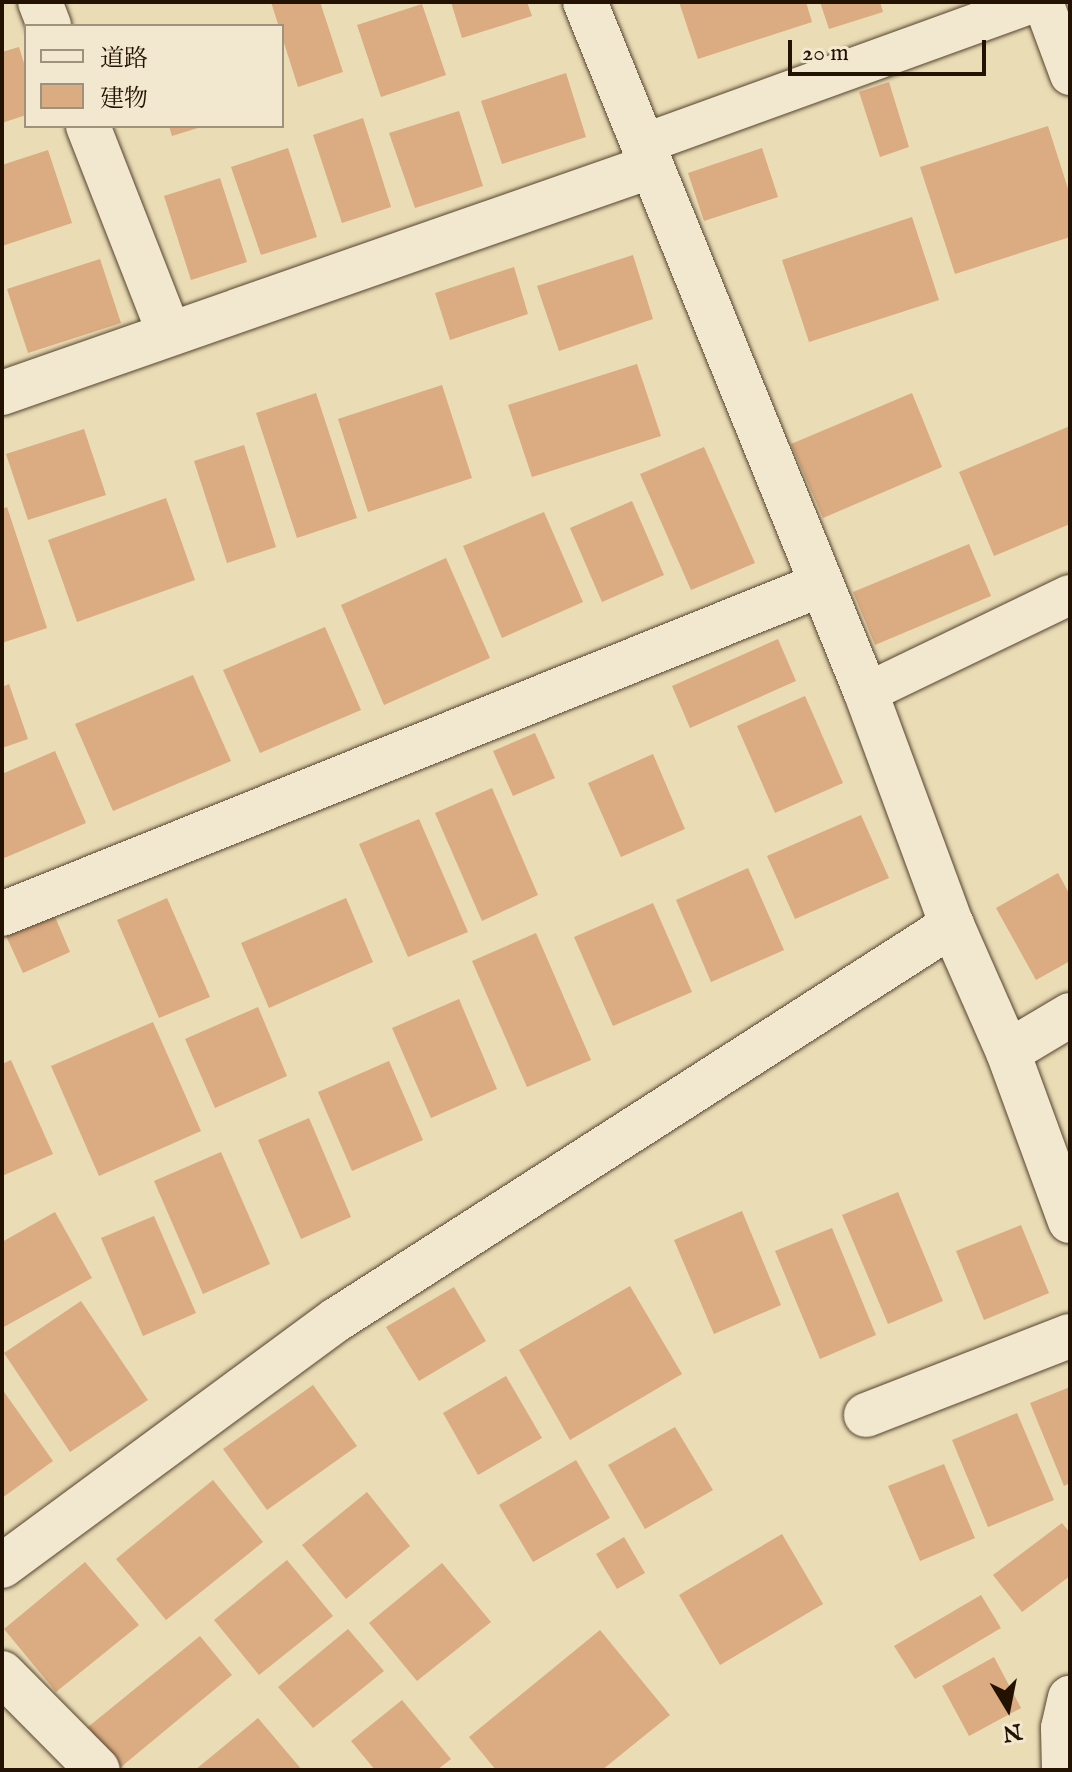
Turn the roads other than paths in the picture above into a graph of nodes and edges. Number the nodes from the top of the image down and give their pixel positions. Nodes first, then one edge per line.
1 (40, 2) edge
2 (585, 2) edge
3 (1035, 2) edge
4 (1043, 2) edge
5 (48, 24) edge
6 (1070, 75) edge
7 (89, 128) edge
8 (647, 155) junction
9 (169, 333) junction
10 (2, 393) edge
11 (820, 585) junction
12 (1070, 595) edge
13 (866, 693) junction
14 (2, 914) edge
15 (952, 925) junction
16 (1070, 1015) edge
17 (1008, 1052) junction
18 (1070, 1221) edge
19 (1070, 1336) edge
20 (866, 1415) dead end
21 (2, 1566) edge
22 (2, 1673) edge
23 (1070, 1698) edge
24 (98, 1770) edge
25 (1064, 1770) edge

1 - 5 street
2 - 8 street
3 - 8 lane
4 - 6 lane
7 - 9 street
8 - 9 street
8 - 11 street
9 - 10 street
11 - 13 street
11 - 14 street
12 - 13 lane
13 - 15 street
15 - 17 street
15 - 21 street
16 - 17 street
17 - 18 street
19 - 20 street
22 - 24 street
23 - 25 street

